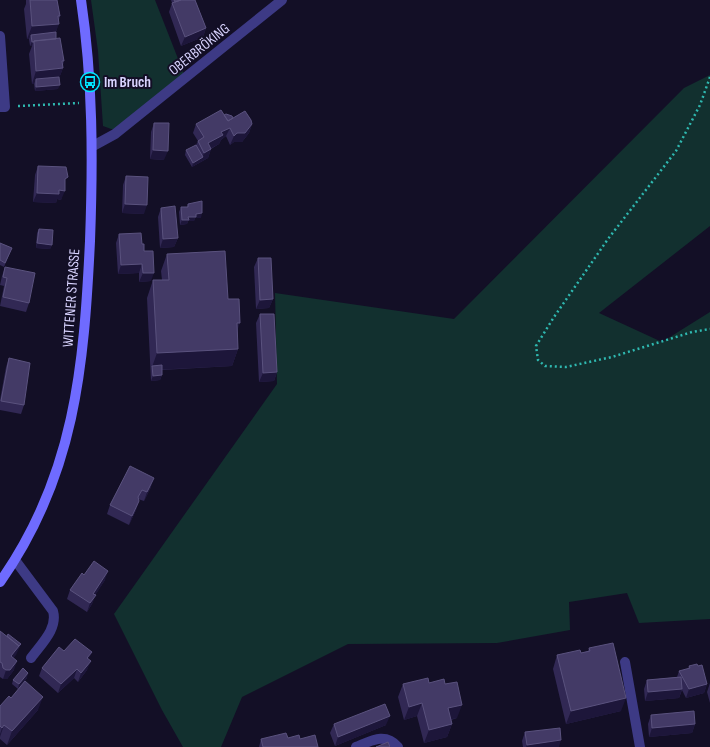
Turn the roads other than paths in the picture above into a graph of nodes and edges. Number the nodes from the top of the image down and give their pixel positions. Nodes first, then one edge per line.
1 (81, 0) edge
2 (282, 0) edge
3 (0, 36) edge
4 (3, 107) edge
5 (93, 146) junction
6 (15, 560) junction
7 (0, 582) edge
8 (32, 658) dead end
9 (625, 662) dead end
10 (356, 747) edge
11 (398, 747) edge
12 (640, 747) edge

1 - 5 main road, WITTENER STRASSE
2 - 5 street, OBERBRÖKING
3 - 4 street
5 - 6 main road, WITTENER STRASSE
6 - 7 main road, WITTENER STRASSE
6 - 8 street
9 - 12 street
10 - 11 street

